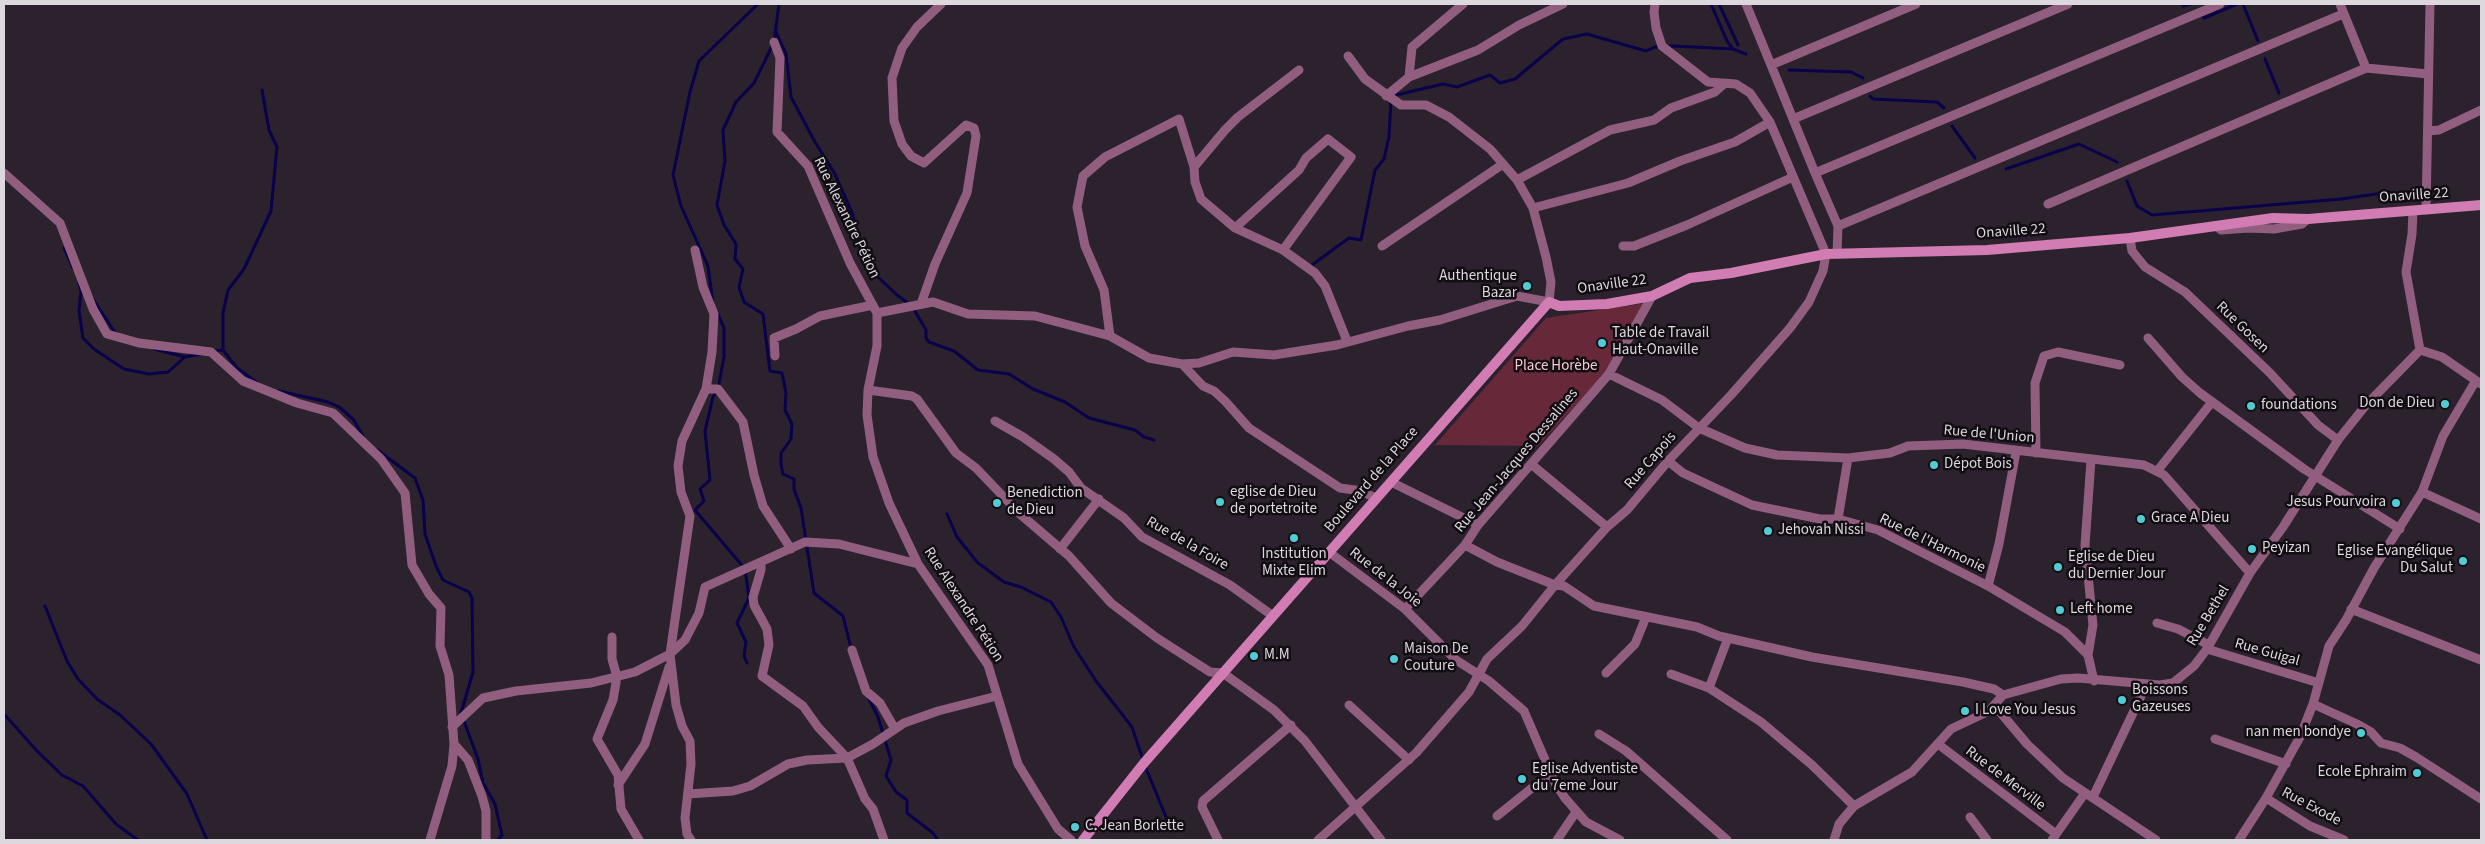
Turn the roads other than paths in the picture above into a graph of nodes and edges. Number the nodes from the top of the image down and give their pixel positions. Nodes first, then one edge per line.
1 (941, 4) edge
2 (1463, 4) edge
3 (1563, 4) edge
4 (1655, 4) edge
5 (1746, 4) edge
6 (1916, 4) edge
7 (2068, 4) edge
8 (2220, 4) edge
9 (2340, 4) edge
10 (2430, 4) edge
11 (2343, 14) junction
12 (774, 42) dead end
13 (1348, 56) dead end
14 (1771, 65) junction
15 (2366, 68) junction
16 (1299, 70) dead end
17 (2428, 74) junction
18 (1409, 77) junction
19 (1724, 84) junction
20 (1386, 96) junction
21 (2481, 110) edge
22 (1793, 119) junction
23 (1770, 122) junction
24 (2428, 131) junction
25 (1503, 164) junction
26 (1194, 167) junction
27 (1815, 173) junction
28 (4, 174) edge
29 (1793, 177) junction
30 (1518, 180) junction
31 (2048, 204) dead end
32 (2481, 205) edge
33 (1533, 208) junction
34 (2426, 210) junction
35 (2413, 211) junction
36 (1838, 226) junction
37 (1235, 228) junction
38 (2130, 238) junction
39 (1382, 246) dead end
40 (1623, 246) dead end
41 (695, 250) dead end
42 (1284, 250) junction
43 (1832, 254) junction
44 (1652, 296) junction
45 (1549, 302) junction
46 (921, 304) junction
47 (875, 309) junction
48 (1110, 336) junction
49 (2148, 338) dead end
50 (1346, 341) junction
51 (2420, 350) junction
52 (775, 356) dead end
53 (1182, 364) junction
54 (2120, 365) dead end
55 (1609, 374) junction
56 (2478, 383) edge
57 (706, 389) junction
58 (868, 390) junction
59 (2212, 402) junction
60 (995, 421) dead end
61 (1699, 428) junction
62 (2338, 440) junction
63 (2016, 452) junction
64 (2036, 453) junction
65 (1848, 458) junction
66 (2091, 460) junction
67 (1668, 461) junction
68 (1531, 464) junction
69 (2158, 470) junction
70 (2316, 476) junction
71 (1391, 482) junction
72 (2422, 492) junction
73 (1375, 498) junction
74 (1099, 499) junction
75 (1838, 519) junction
76 (2481, 519) edge
77 (1478, 525) junction
78 (1607, 527) junction
79 (2400, 529) junction
80 (1465, 545) junction
81 (791, 549) junction
82 (1060, 549) junction
83 (1329, 552) junction
84 (760, 563) junction
85 (918, 564) junction
86 (2250, 573) junction
87 (1555, 585) junction
88 (1988, 586) junction
89 (1406, 609) junction
90 (2352, 609) junction
91 (1273, 616) junction
92 (1646, 617) junction
93 (2157, 623) dead end
94 (612, 637) dead end
95 (1728, 638) junction
96 (2208, 647) junction
97 (852, 650) dead end
98 (2088, 654) junction
99 (670, 659) junction
100 (2481, 660) edge
101 (1223, 673) junction
102 (1606, 673) dead end
103 (1479, 674) junction
104 (1671, 674) dead end
105 (617, 677) junction
106 (2094, 681) junction
107 (2319, 683) junction
108 (2143, 685) junction
109 (1709, 688) junction
110 (2002, 695) junction
111 (997, 696) junction
112 (2313, 704) junction
113 (1349, 705) dead end
114 (1995, 706) junction
115 (1290, 725) junction
116 (452, 726) junction
117 (895, 729) junction
118 (1599, 734) dead end
119 (2215, 739) dead end
120 (454, 744) junction
121 (1938, 744) junction
122 (847, 758) junction
123 (1409, 760) junction
124 (2286, 764) junction
125 (1552, 772) junction
126 (618, 785) junction
127 (688, 794) junction
128 (2089, 795) junction
129 (2266, 798) junction
130 (2481, 799) edge
131 (1355, 805) junction
132 (1854, 806) junction
133 (1576, 812) junction
134 (1497, 816) dead end
135 (1970, 817) dead end
136 (2054, 837) edge
137 (430, 840) edge
138 (486, 840) edge
139 (639, 840) edge
140 (691, 840) edge
141 (884, 840) edge
142 (1070, 840) edge
143 (1083, 840) edge
144 (1218, 840) edge
145 (1318, 840) edge
146 (1382, 840) edge
147 (1557, 840) edge
148 (1620, 840) edge
149 (1727, 840) edge
150 (1834, 840) edge
151 (1987, 840) edge
152 (2156, 840) edge
153 (2239, 840) edge
154 (2344, 840) edge

1 - 46 street
2 - 18 street
3 - 18 street
4 - 19 street
5 - 14 street
6 - 14 street
7 - 22 street
8 - 27 street
9 - 11 street
10 - 17 street
11 - 15 street
11 - 36 street
12 - 47 street, Rue Alexandre Pétion
13 - 20 street
14 - 22 street
15 - 17 street
15 - 31 street
16 - 26 street
17 - 24 street
18 - 20 street
19 - 23 street
19 - 30 street
20 - 25 street
21 - 24 street
22 - 27 street
23 - 29 street
23 - 33 street
24 - 34 street
25 - 30 street
25 - 39 street
26 - 37 street
26 - 48 street
27 - 36 street
28 - 116 street
29 - 40 street
29 - 43 street
30 - 33 street
32 - 34 street, Onaville 22
33 - 45 street
34 - 35 street, Onaville 22
35 - 38 street, Onaville 22
35 - 51 street
36 - 43 street, Rue Capois
37 - 42 street
37 - 42 street
38 - 43 street, Onaville 22
38 - 62 street, Rue Gosen
41 - 57 street
42 - 50 street
43 - 44 street, Onaville 22
43 - 61 street, Rue Capois
44 - 45 street, Onaville 22
44 - 55 street, Rue Jean-Jacques Dessalines
45 - 50 street
45 - 71 street, Boulevard de la Place
46 - 47 street
46 - 48 street
47 - 52 street
47 - 58 street, Rue Alexandre Pétion
48 - 53 street
49 - 59 street
50 - 53 street
51 - 56 street
51 - 62 street, Rue Bethel
53 - 73 street
54 - 64 street
55 - 61 street, Rue de l'Union
55 - 68 street, Rue Jean-Jacques Dessalines
56 - 72 street
57 - 81 street
57 - 99 street
58 - 82 street
58 - 85 street, Rue Alexandre Pétion
59 - 69 street
59 - 70 street
60 - 74 street, Rue de la Foire
61 - 65 street, Rue de l'Union
61 - 67 street, Rue Capois
62 - 70 street, Rue Bethel
63 - 64 street, Rue de l'Union
63 - 65 street, Rue de l'Union
63 - 88 street
64 - 66 street, Rue de l'Union
65 - 75 street
66 - 69 street, Rue de l'Union
66 - 98 street
67 - 75 street, Rue de l'Harmonie
67 - 78 street, Rue Capois
68 - 77 street, Rue Jean-Jacques Dessalines
68 - 78 street
69 - 86 street
70 - 79 street
70 - 86 street, Rue Bethel
71 - 73 street, Boulevard de la Place
71 - 77 street
72 - 76 street
72 - 79 street
73 - 83 street, Boulevard de la Place
74 - 82 street
74 - 91 street, Rue de la Foire
75 - 88 street, Rue de l'Harmonie
77 - 80 street, Rue Jean-Jacques Dessalines
78 - 87 street, Rue Capois
79 - 90 street
80 - 87 street
80 - 89 street, Rue Jean-Jacques Dessalines
81 - 84 street
81 - 85 street
82 - 101 street
83 - 89 street, Rue de la Joie
83 - 91 street, Boulevard de la Place
84 - 99 street
84 - 122 street
85 - 111 street, Rue Alexandre Pétion
86 - 96 street, Rue Bethel
87 - 92 street
87 - 103 street, Rue Capois
88 - 98 street, Rue de l'Harmonie
89 - 103 street, Rue de la Joie
90 - 100 street
90 - 107 street
91 - 101 street, Boulevard de la Place
92 - 95 street
92 - 102 street
93 - 96 street, Rue Guigal
94 - 105 street
95 - 109 street
95 - 110 street
96 - 107 street, Rue Guigal
96 - 108 street, Rue Bethel
97 - 117 street
98 - 106 street
99 - 105 street
99 - 126 street
99 - 127 street
101 - 115 street
101 - 143 street, Boulevard de la Place
103 - 123 street, Rue Capois
103 - 125 street, Rue de la Joie
104 - 109 street
105 - 116 street
105 - 126 street
106 - 108 street, Rue Bethel
106 - 110 street, Rue Bethel
107 - 112 street
108 - 128 street
109 - 132 street
110 - 114 street
111 - 117 street
111 - 142 street, Rue Alexandre Pétion
112 - 124 street
112 - 130 street
113 - 123 street
114 - 121 street
114 - 128 street
115 - 131 street
115 - 144 street
116 - 120 street
117 - 122 street
118 - 149 street
119 - 124 street
120 - 137 street
120 - 138 street
121 - 132 street
121 - 136 street, Rue de Merville
122 - 127 street
122 - 141 street
123 - 131 street, Rue Capois
124 - 129 street
125 - 133 street, Rue de la Joie
125 - 134 street
126 - 139 street
127 - 140 street
128 - 136 street
128 - 152 street
129 - 153 street
129 - 154 street, Rue Exode
131 - 145 street, Rue Capois
131 - 146 street
132 - 150 street
133 - 147 street
133 - 148 street, Rue de la Joie
135 - 151 street

